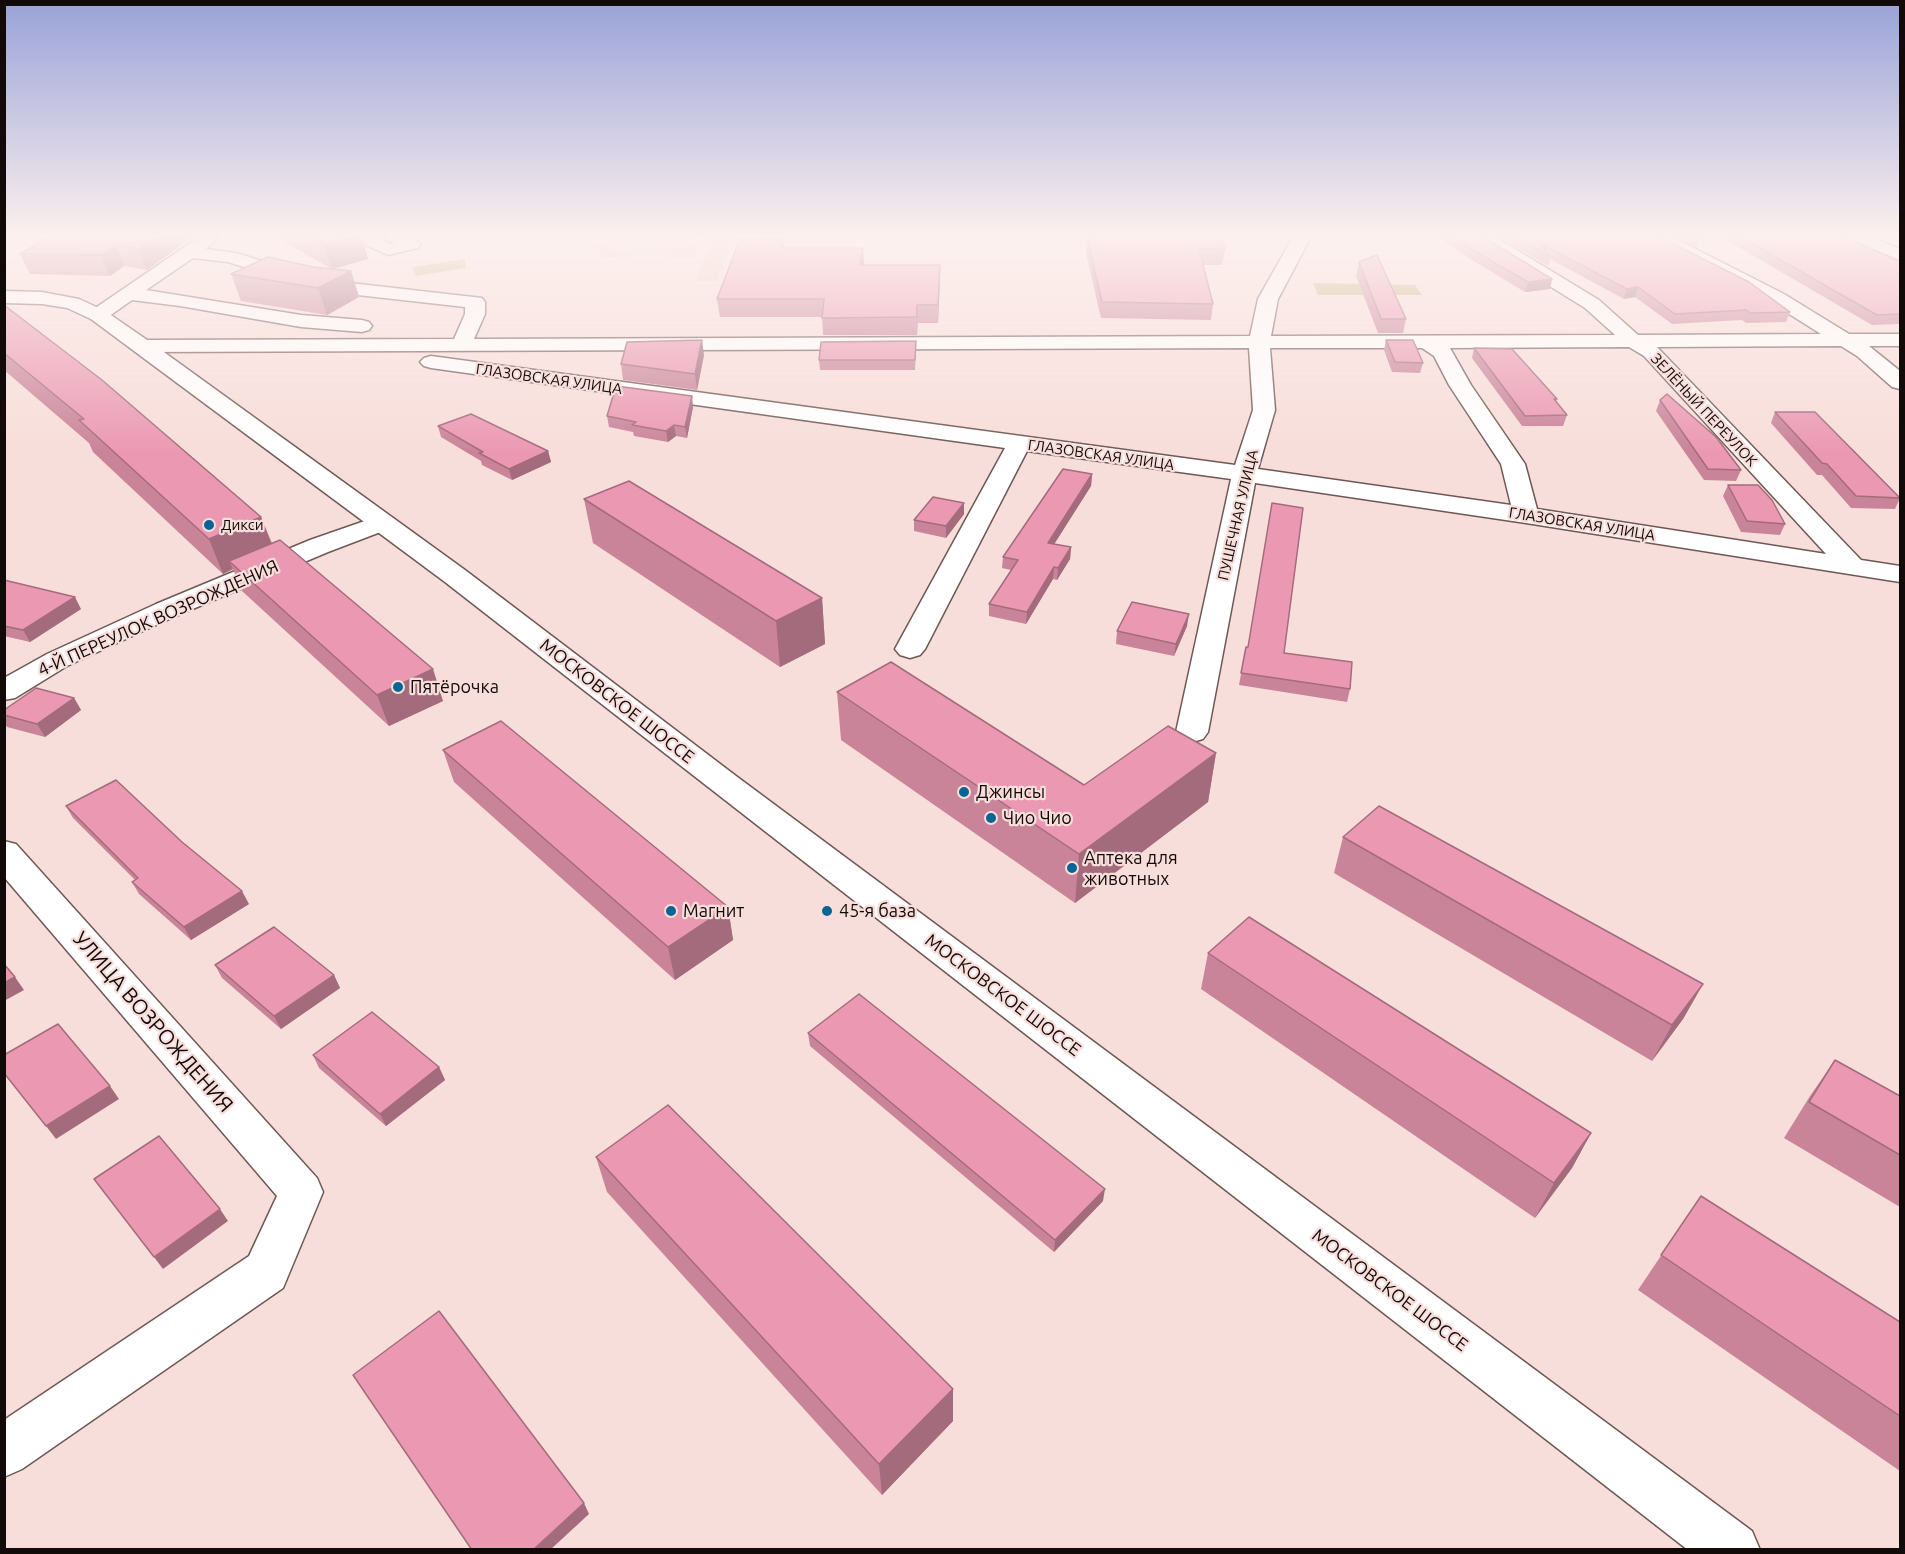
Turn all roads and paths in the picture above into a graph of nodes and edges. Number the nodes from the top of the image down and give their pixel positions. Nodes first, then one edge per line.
1 (79, 308) edge
2 (109, 308) edge
3 (223, 308) edge
4 (475, 308) edge
5 (1266, 308) edge
6 (1596, 308) edge
7 (1792, 308) edge
8 (98, 315) junction
9 (470, 326) junction
10 (1842, 340) junction
11 (1900, 340) edge
12 (1633, 341) junction
13 (1427, 342) junction
14 (1259, 343) junction
15 (460, 345) junction
16 (142, 346) junction
17 (301, 346) junction
18 (1900, 382) edge
19 (1019, 444) junction
20 (1244, 474) junction
21 (1526, 515) junction
22 (382, 523) junction
23 (1852, 566) junction
24 (1900, 574) edge
25 (910, 649) dead end
26 (4, 691) edge
27 (1192, 732) dead end
28 (4, 853) edge
29 (4, 1451) edge
30 (1733, 1550) edge

1 - 8 street, МОСКОВСКОЕ ШОССЕ
2 - 8 street
3 - 9 street
4 - 9 street
5 - 14 street, ПУШЕЧНАЯ УЛИЦА
6 - 12 street, ЗЕЛЁНЫЙ ПЕРЕУЛОК
7 - 10 street
8 - 16 street, МОСКОВСКОЕ ШОССЕ
9 - 15 street
10 - 11 street
10 - 12 street
10 - 18 street
12 - 13 street
12 - 23 street, ЗЕЛЁНЫЙ ПЕРЕУЛОК
13 - 14 street
13 - 21 street
14 - 15 street
14 - 20 street, ПУШЕЧНАЯ УЛИЦА
15 - 17 street
16 - 17 street
16 - 22 street, МОСКОВСКОЕ ШОССЕ
17 - 19 street, ГЛАЗОВСКАЯ УЛИЦА
19 - 20 street, ГЛАЗОВСКАЯ УЛИЦА
19 - 25 street
20 - 21 street, ГЛАЗОВСКАЯ УЛИЦА
20 - 27 street, ПУШЕЧНАЯ УЛИЦА
21 - 23 street, ГЛАЗОВСКАЯ УЛИЦА
22 - 26 street, 4-Й ПЕРЕУЛОК ВОЗРОЖДЕНИЯ
22 - 30 street, МОСКОВСКОЕ ШОССЕ
23 - 24 street, ГЛАЗОВСКАЯ УЛИЦА
28 - 29 street, УЛИЦА ВОЗРОЖДЕНИЯ

